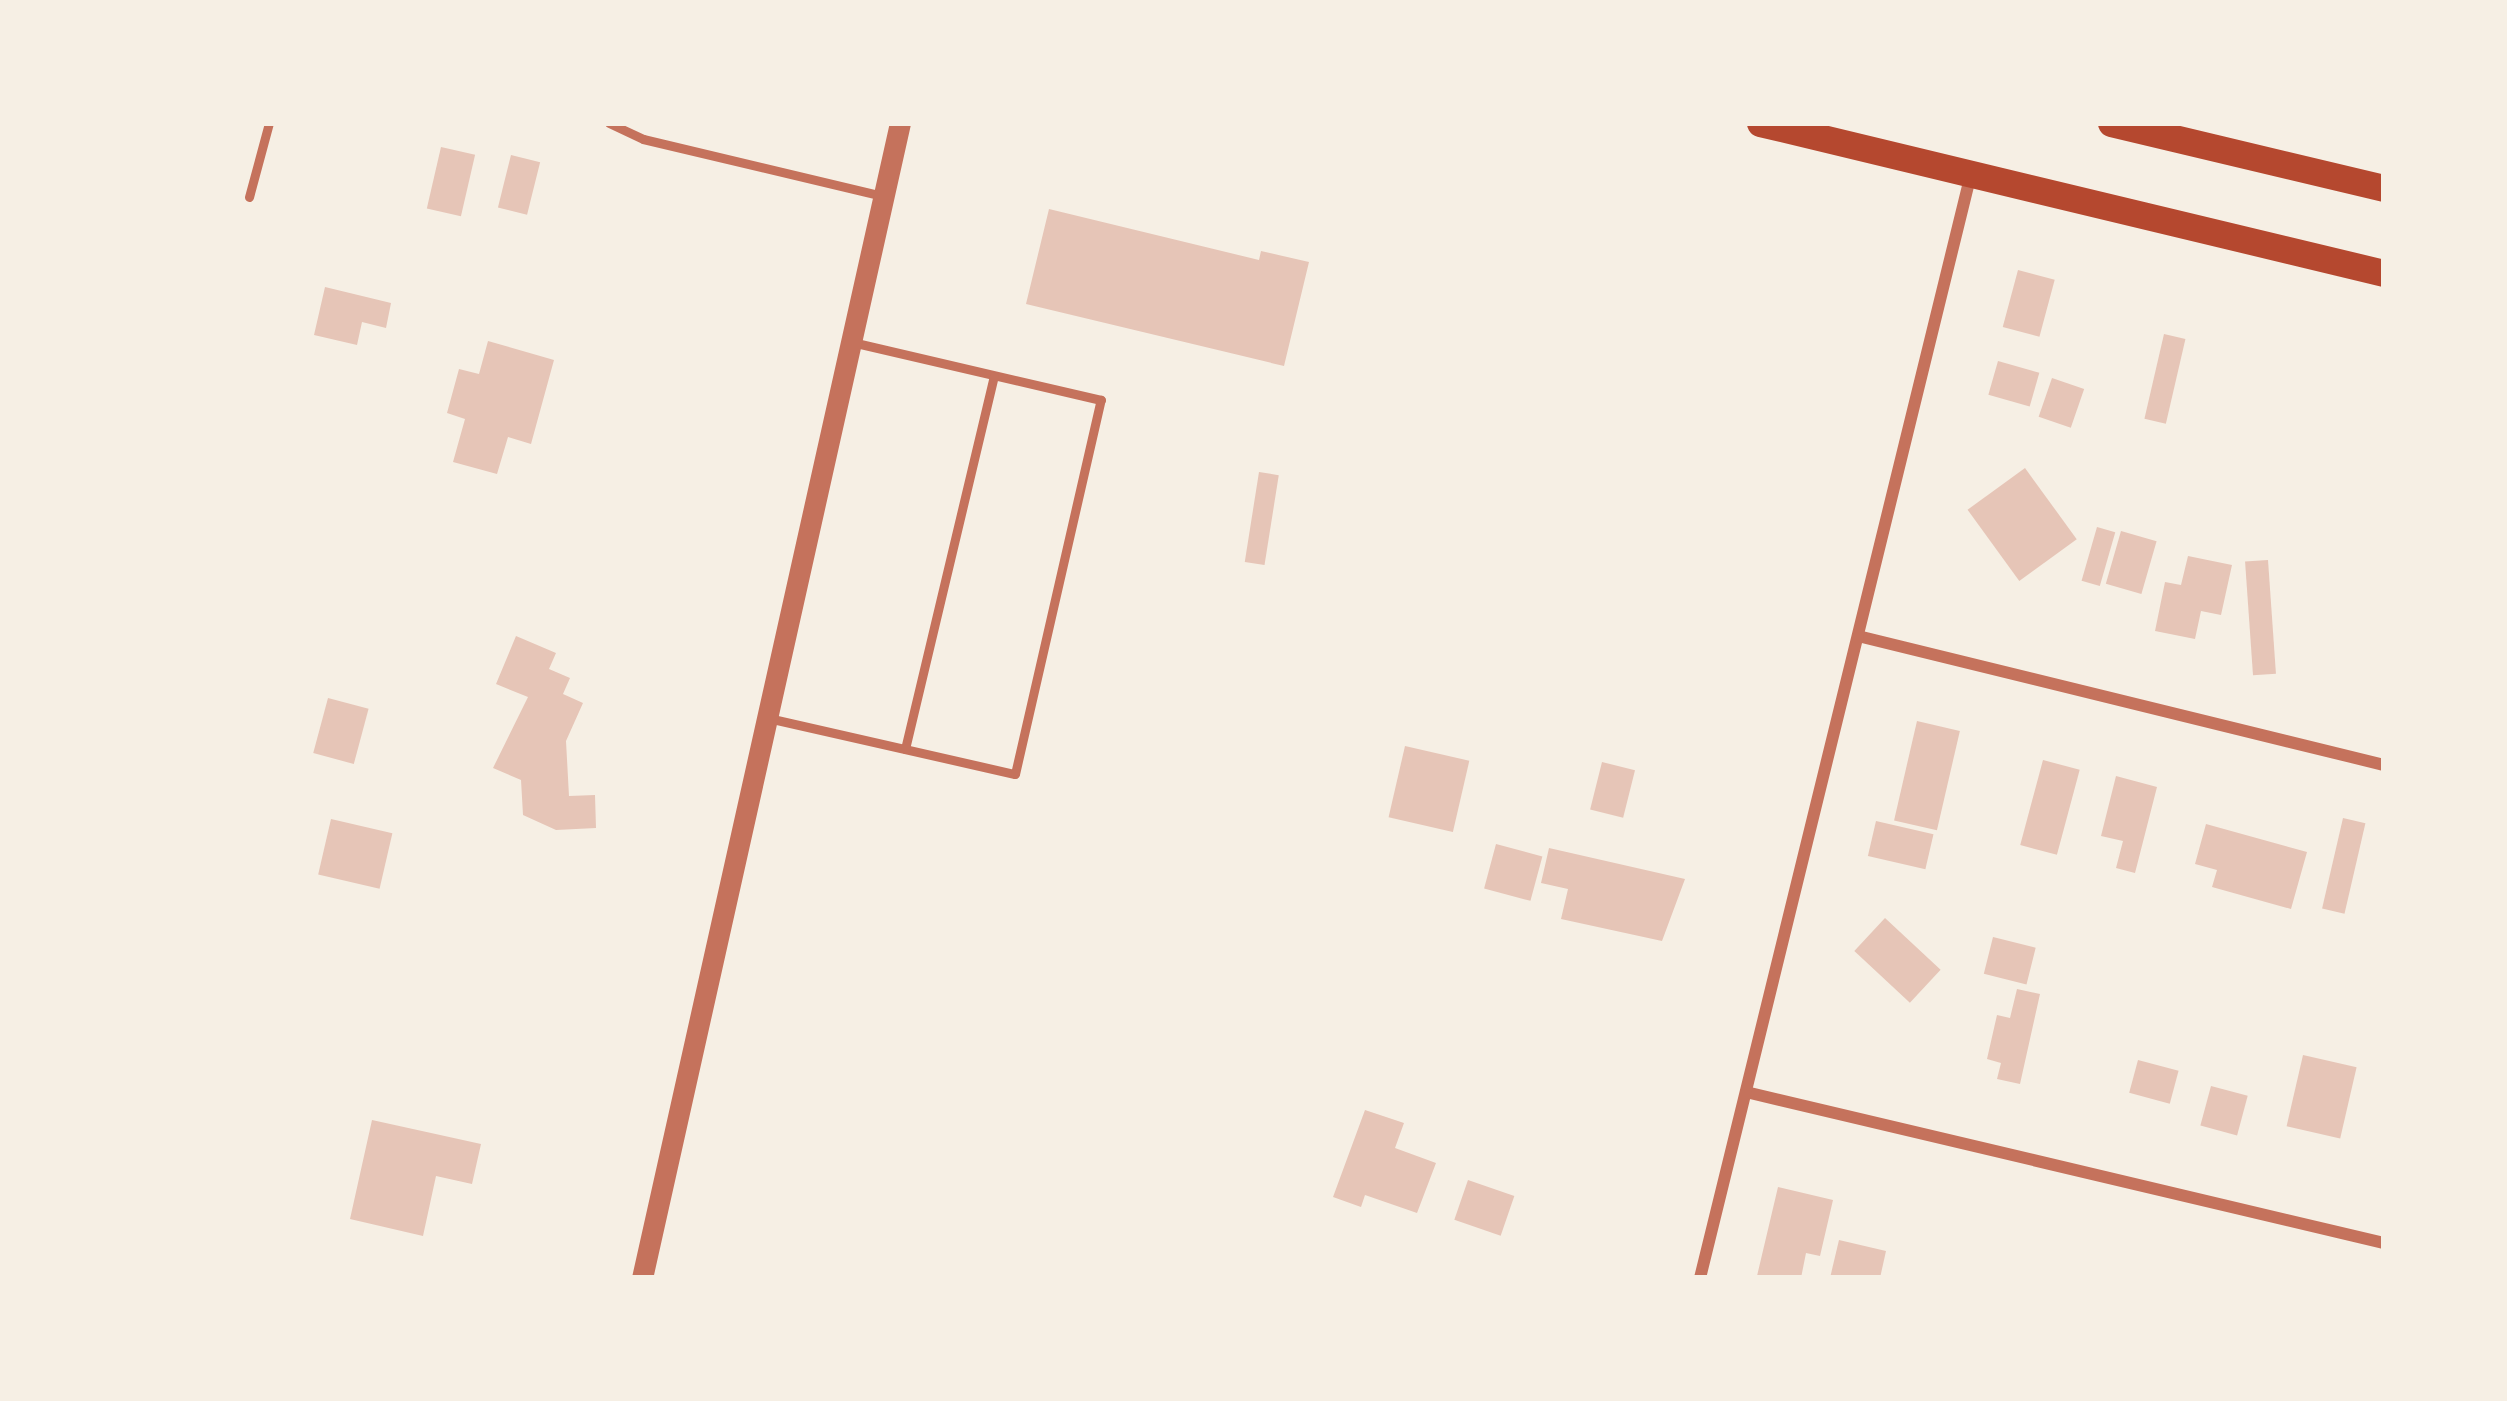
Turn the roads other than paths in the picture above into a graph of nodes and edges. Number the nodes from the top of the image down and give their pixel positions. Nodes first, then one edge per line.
1 (269, 123) edge
2 (609, 123) edge
3 (900, 123) edge
4 (1760, 123) edge
5 (2111, 123) edge
6 (1971, 175) junction
7 (2384, 188) edge
8 (884, 196) junction
9 (249, 197) dead end
10 (2384, 273) edge
11 (851, 342) junction
12 (994, 376) junction
13 (1858, 636) junction
14 (768, 718) junction
15 (905, 749) junction
16 (2384, 765) edge
17 (1746, 1092) junction
18 (2384, 1243) edge
19 (642, 1278) edge
20 (1700, 1278) edge

1 - 9 lane
2 - 8 lane
3 - 8 street
4 - 6 main road
5 - 7 main road
6 - 10 main road
6 - 13 street
8 - 11 street
11 - 12 lane
11 - 14 street
12 - 15 lane
12 - 15 lane
13 - 16 street
13 - 17 street
14 - 15 lane
14 - 19 street
17 - 18 street
17 - 20 street

